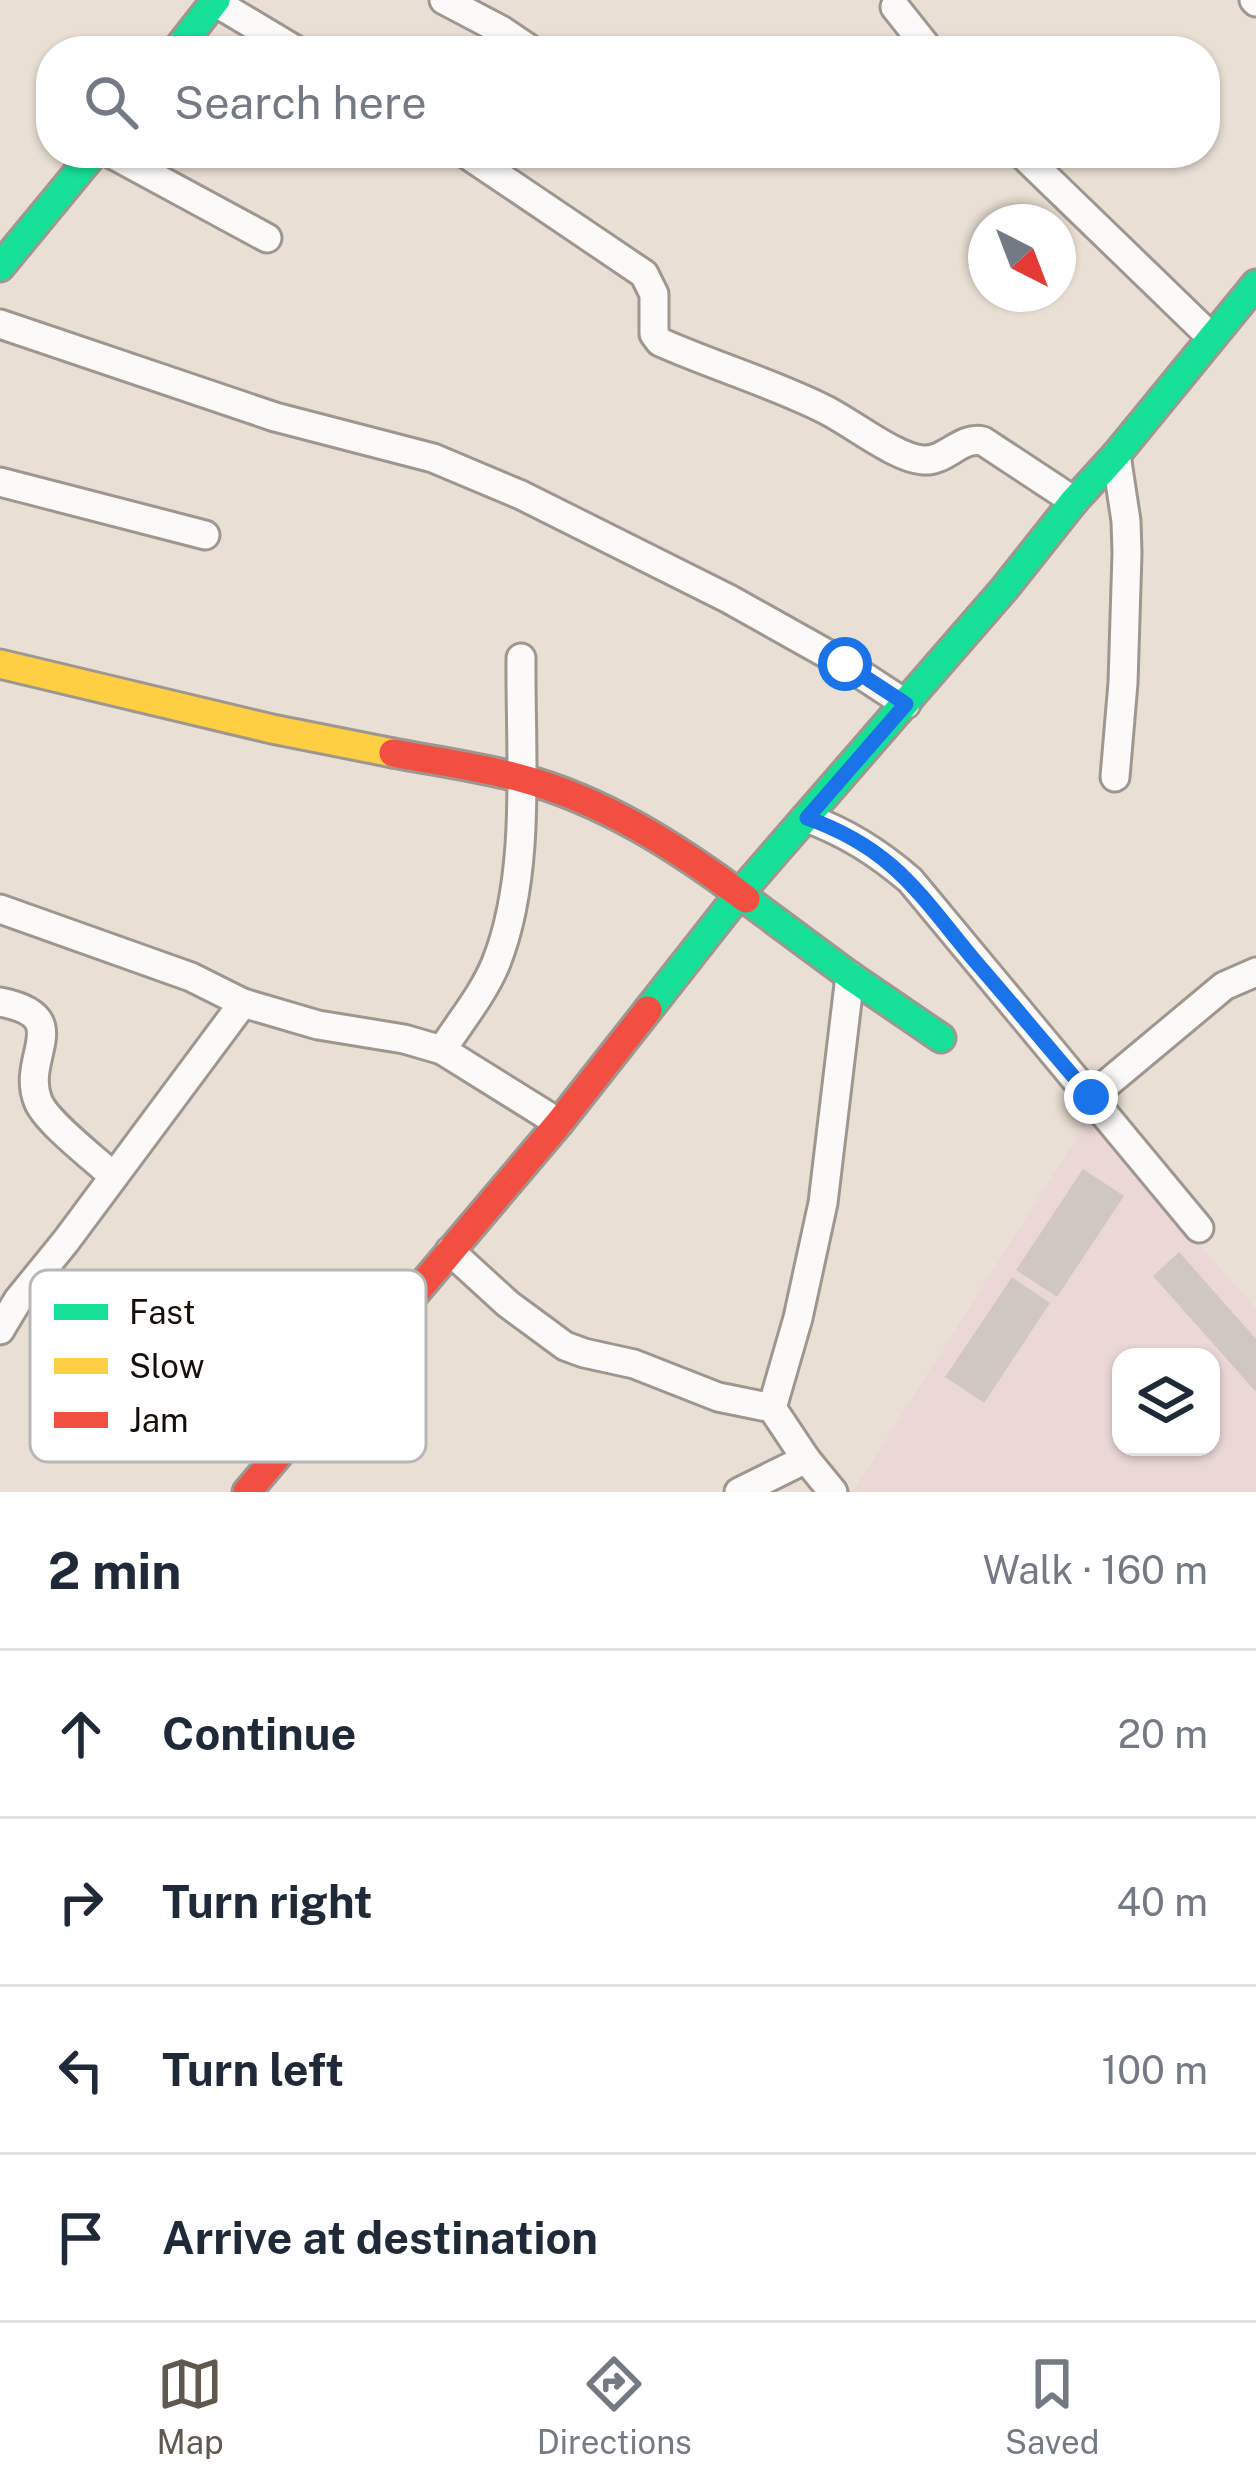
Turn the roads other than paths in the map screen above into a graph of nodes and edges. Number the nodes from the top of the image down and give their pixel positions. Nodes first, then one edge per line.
1 (444, 0) edge
2 (216, 1) edge
3 (896, 7) dead end
4 (188, 36) edge
5 (273, 36) edge
6 (510, 36) edge
7 (918, 36) edge
8 (82, 168) edge
9 (138, 168) edge
10 (487, 168) edge
11 (1036, 168) edge
12 (267, 238) dead end
13 (0, 267) edge
14 (1256, 284) edge
15 (0, 324) edge
16 (1211, 338) junction
17 (1116, 455) junction
18 (0, 482) edge
19 (1074, 501) junction
20 (205, 535) dead end
21 (520, 658) dead end
22 (0, 664) edge
23 (906, 704) junction
24 (1115, 777) dead end
25 (520, 778) junction
26 (807, 818) junction
27 (740, 893) junction
28 (0, 909) edge
29 (1256, 972) edge
30 (850, 976) junction
31 (0, 1002) edge
32 (243, 1003) junction
33 (941, 1038) dead end
34 (442, 1050) junction
35 (1091, 1097) junction
36 (559, 1123) junction
37 (113, 1176) junction
38 (1199, 1228) dead end
39 (450, 1251) junction
40 (42, 1270) edge
41 (426, 1280) edge
42 (30, 1285) edge
43 (0, 1330) edge
44 (772, 1408) junction
45 (806, 1459) junction
46 (278, 1462) edge
47 (257, 1488) edge
48 (739, 1492) edge
49 (833, 1492) edge

1 - 6 street
2 - 4 street
2 - 5 street
3 - 7 street
8 - 13 street
9 - 12 street
10 - 19 street
11 - 16 street
14 - 16 street
15 - 23 street
16 - 17 street
17 - 19 street
17 - 24 street
18 - 20 street
19 - 23 street
21 - 25 street
22 - 25 street
23 - 26 street
25 - 27 street
25 - 34 street
26 - 27 street
26 - 35 street
27 - 30 street
27 - 36 street
28 - 32 street
29 - 35 street
30 - 33 street
30 - 44 street
31 - 37 street
32 - 34 street
32 - 37 street
34 - 36 street
35 - 38 street
36 - 39 street
37 - 40 street
39 - 41 street
39 - 44 street
42 - 43 street
44 - 45 street
45 - 48 street
45 - 49 street
46 - 47 street

